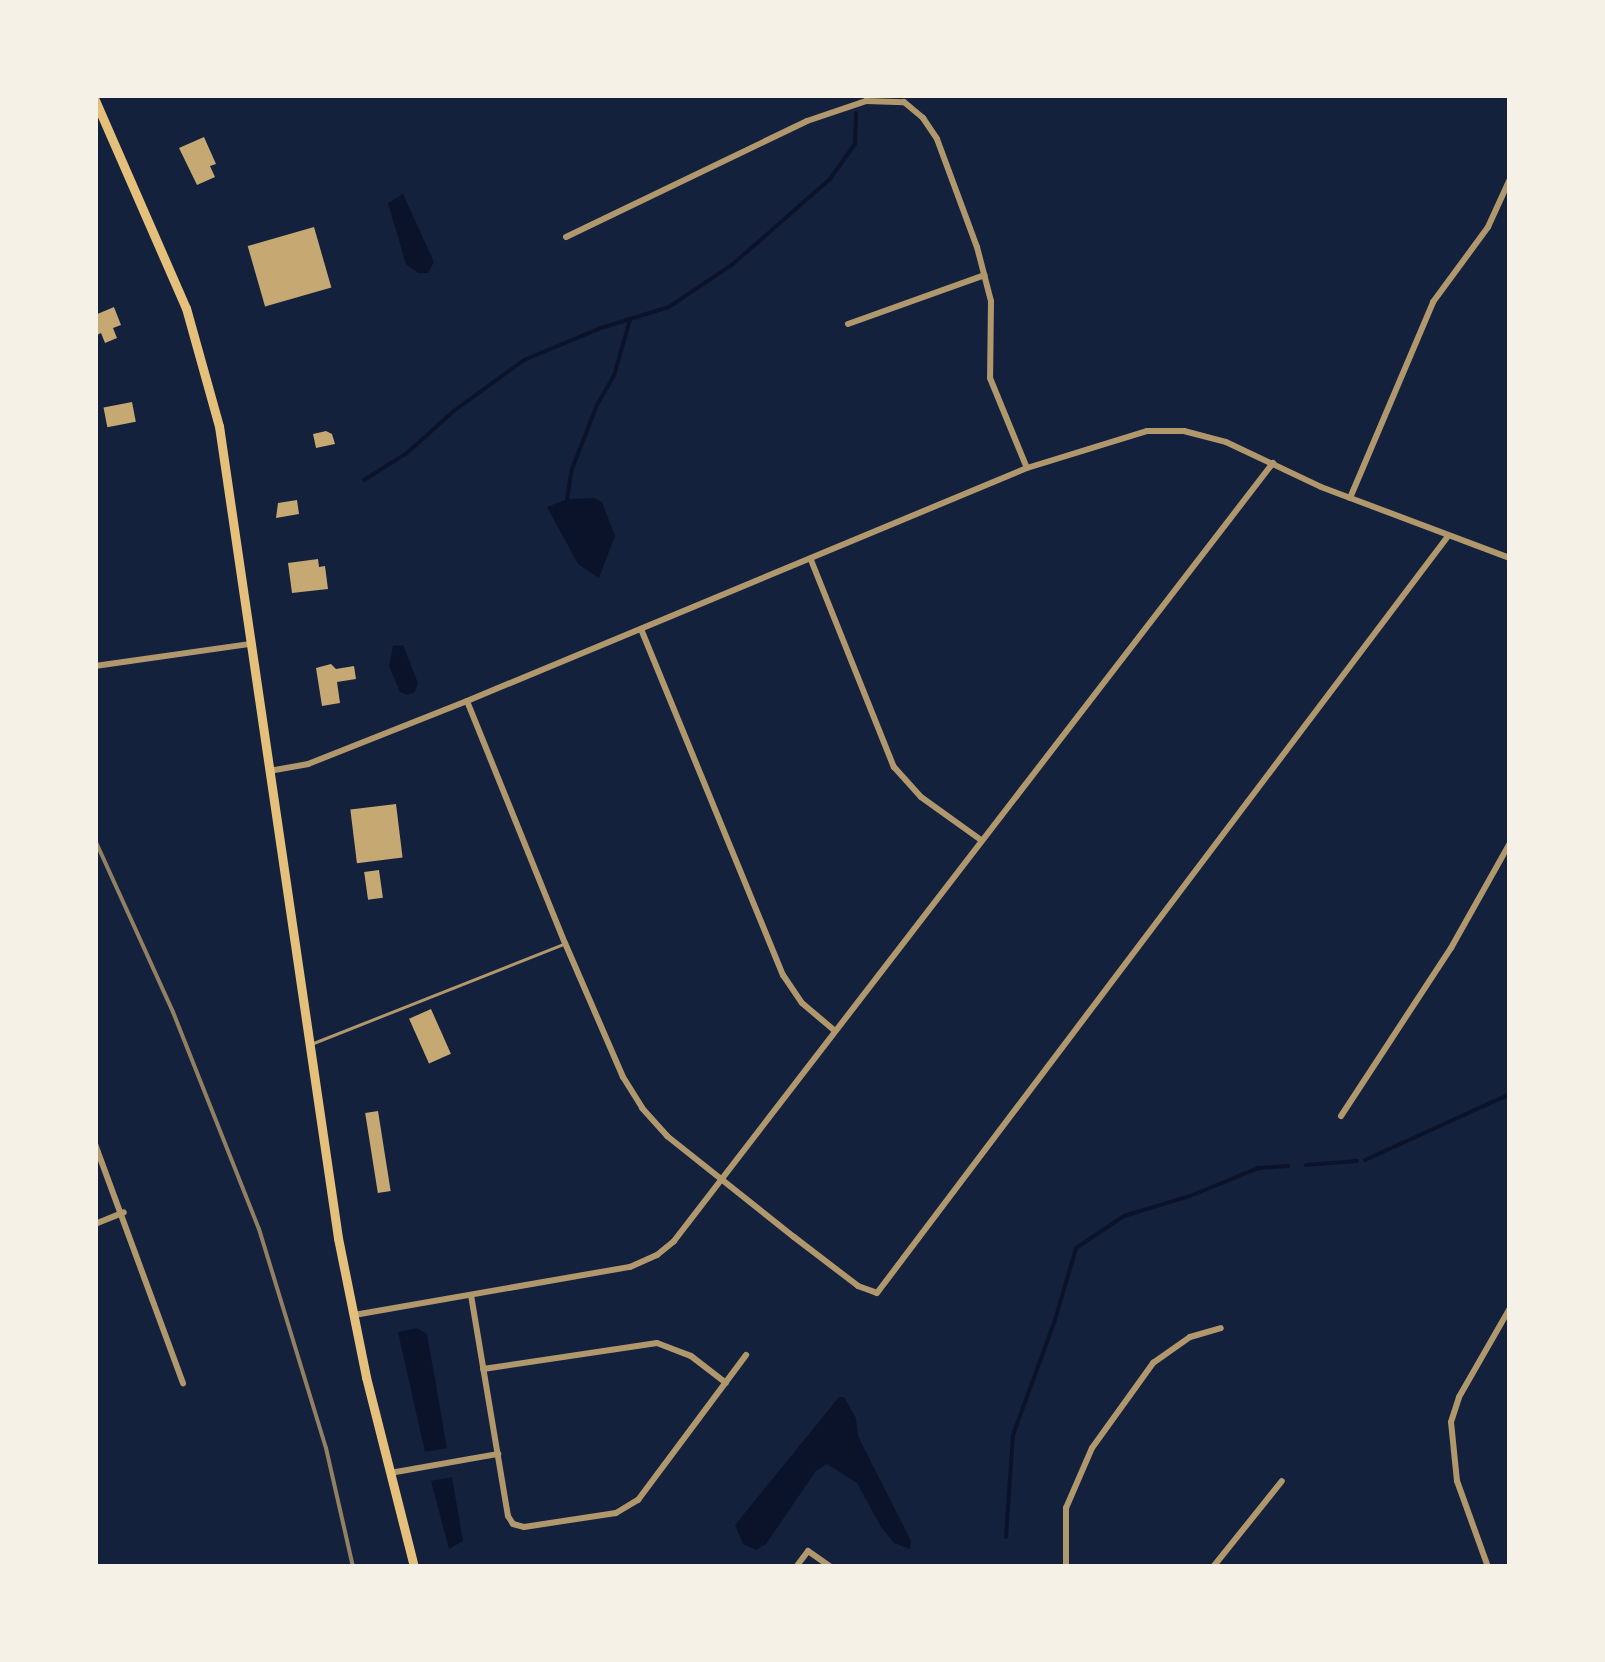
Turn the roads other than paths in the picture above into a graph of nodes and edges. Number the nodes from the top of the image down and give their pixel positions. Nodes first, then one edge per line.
1 (905, 99) edge
2 (95, 100) edge
3 (1510, 180) edge
4 (1508, 191) edge
5 (566, 237) dead end
6 (985, 274) junction
7 (848, 324) dead end
8 (1273, 464) junction
9 (1026, 468) junction
10 (1350, 498) junction
11 (1448, 536) junction
12 (1510, 558) edge
13 (811, 560) junction
14 (641, 629) junction
15 (252, 644) junction
16 (95, 666) edge
17 (467, 702) junction
18 (269, 772) junction
19 (980, 840) junction
20 (1510, 843) edge
21 (565, 943) junction
22 (835, 1031) junction
23 (308, 1045) junction
24 (1342, 1116) dead end
25 (95, 1144) edge
26 (723, 1180) junction
27 (124, 1212) junction
28 (95, 1224) edge
29 (471, 1295) junction
30 (1510, 1308) edge
31 (354, 1315) junction
32 (1222, 1328) dead end
33 (746, 1355) dead end
34 (483, 1370) junction
35 (183, 1383) dead end
36 (726, 1383) junction
37 (498, 1454) junction
38 (389, 1473) junction
39 (1282, 1481) dead end
40 (414, 1567) edge
41 (796, 1567) edge
42 (831, 1567) edge
43 (1066, 1567) edge
44 (1213, 1567) edge
45 (1488, 1567) edge

1 - 5 street
1 - 6 street
2 - 15 main road
3 - 4 street
4 - 10 street
6 - 7 street
6 - 9 street
8 - 9 street
8 - 10 street
8 - 19 street
9 - 13 street
10 - 11 street
11 - 12 street
11 - 26 street
13 - 14 street
13 - 19 street
14 - 17 street
14 - 22 street
15 - 16 street
15 - 18 main road
17 - 18 street
17 - 21 street
18 - 23 main road
19 - 22 street
20 - 24 street
21 - 23 lane
21 - 26 street
22 - 26 street
23 - 31 main road
25 - 27 street
26 - 29 street
27 - 28 street
27 - 35 street
29 - 31 street
29 - 34 street
30 - 45 street
31 - 38 main road
32 - 43 street
33 - 36 street
34 - 36 street
34 - 37 street
36 - 37 street
37 - 38 street
38 - 40 main road
39 - 44 street
41 - 42 street

